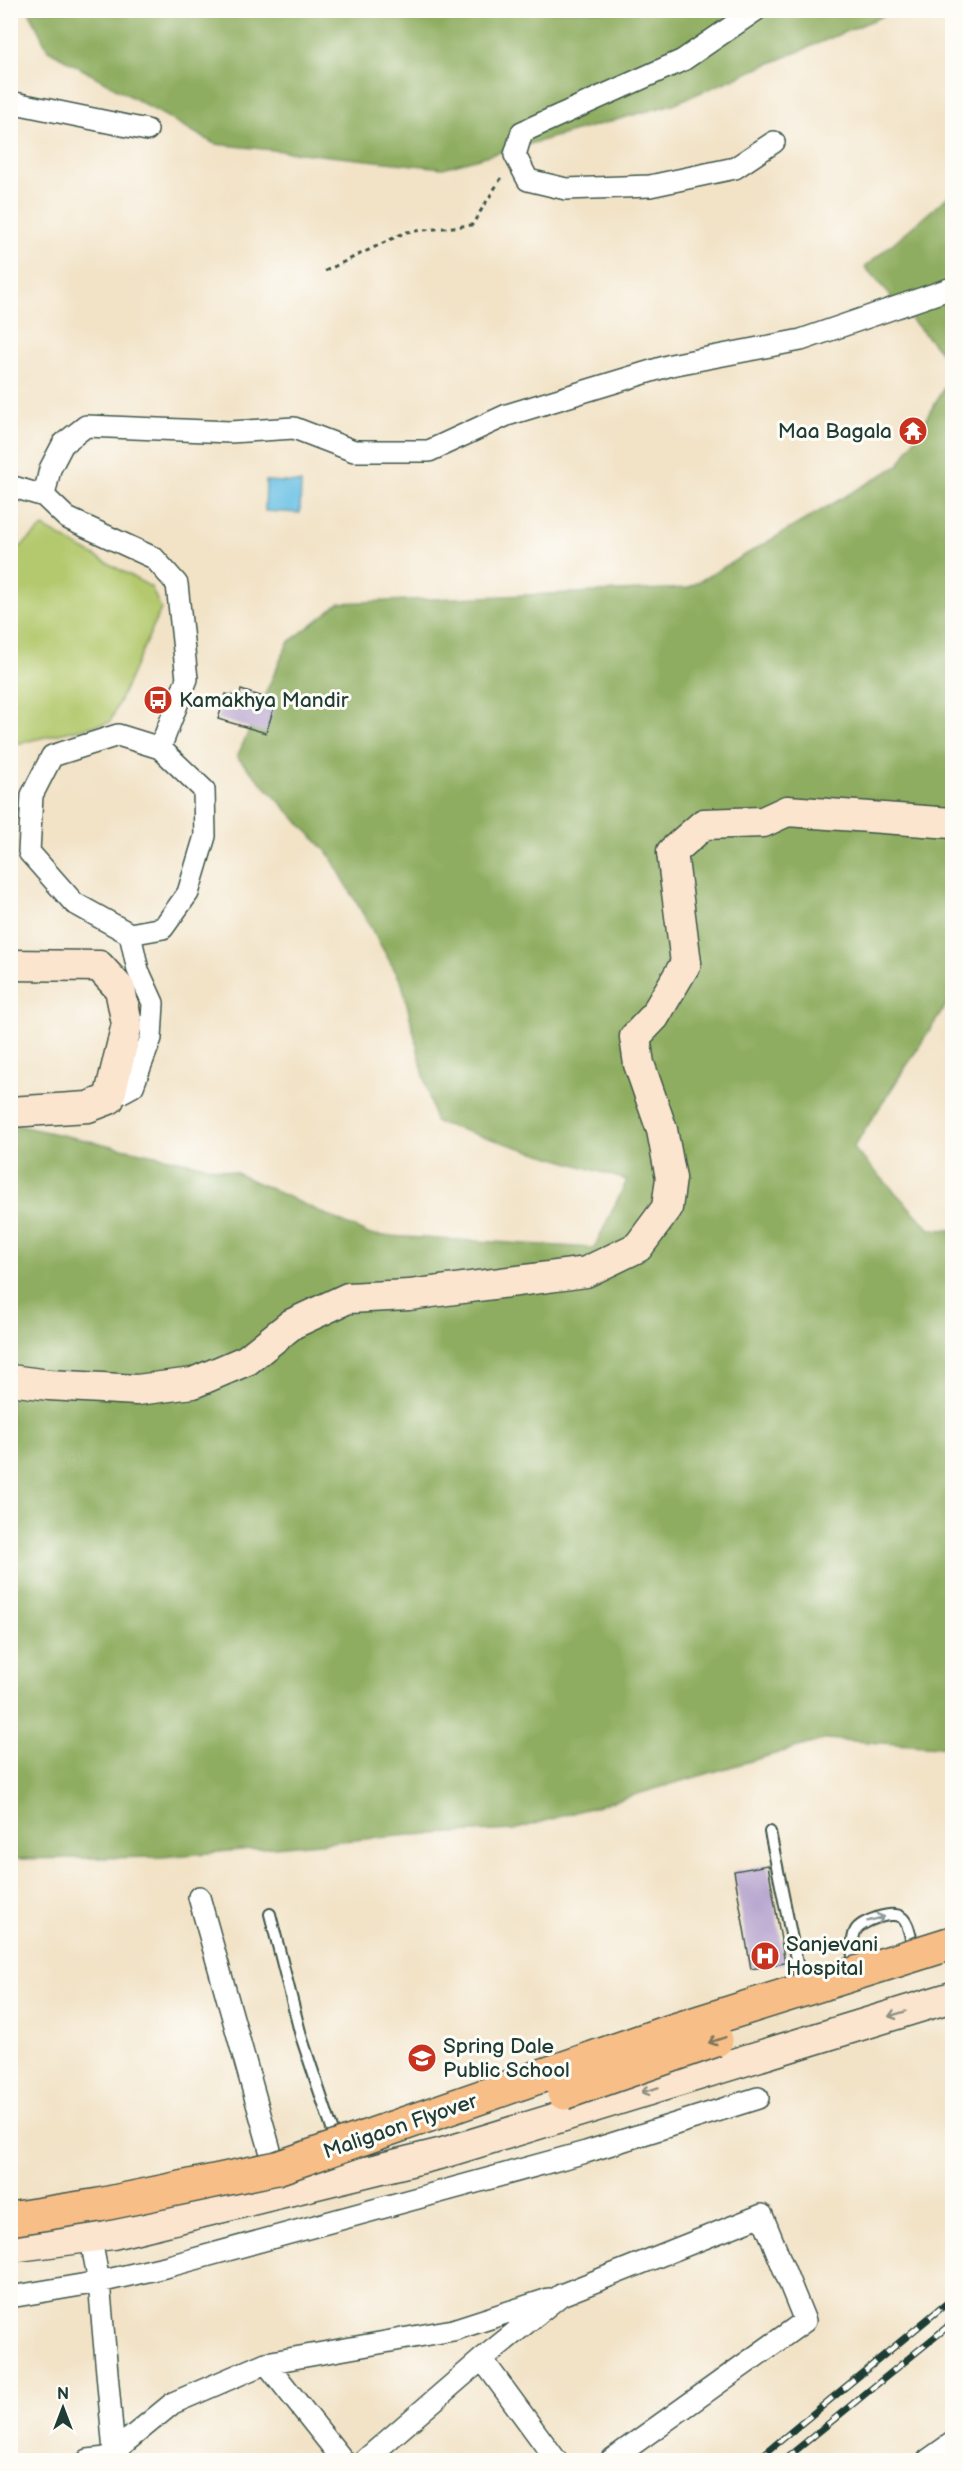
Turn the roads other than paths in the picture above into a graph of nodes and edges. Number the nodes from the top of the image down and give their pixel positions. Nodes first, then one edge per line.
1 (756, 10) edge
2 (10, 102) edge
3 (147, 130) dead end
4 (774, 142) dead end
5 (952, 288) edge
6 (10, 486) edge
7 (44, 496) junction
8 (160, 748) junction
9 (952, 823) edge
10 (130, 934) junction
11 (10, 965) edge
12 (109, 1099) junction
13 (10, 1112) edge
14 (10, 1380) edge
15 (770, 1832) dead end
16 (199, 1897) dead end
17 (270, 1914) dead end
18 (952, 1931) edge
19 (952, 1943) edge
20 (952, 1964) edge
21 (800, 1978) junction
22 (952, 1997) edge
23 (758, 2098) dead end
24 (336, 2141) junction
25 (272, 2157) junction
26 (83, 2200) junction
27 (10, 2209) edge
28 (10, 2218) edge
29 (10, 2237) edge
30 (90, 2237) junction
31 (10, 2247) edge
32 (99, 2282) junction
33 (561, 2295) junction
34 (10, 2297) edge
35 (482, 2359) junction
36 (266, 2363) junction
37 (952, 2443) edge
38 (118, 2456) edge
39 (88, 2460) edge
40 (343, 2460) edge
41 (365, 2460) edge
42 (556, 2460) edge
43 (611, 2460) edge
44 (928, 2460) edge

1 - 4 street
2 - 3 street
5 - 7 street
6 - 7 street
7 - 8 street
8 - 10 street
8 - 10 street
9 - 14 street
10 - 12 street
11 - 12 street
12 - 13 street
15 - 21 lane
16 - 25 street
17 - 24 lane
21 -> 18 street
19 - 28 main road, Maligaon Flyover, bridge
20 -> 29 main road, Maligaon Flyover, bridge
21 - 24 street
22 -> 30 street
23 - 32 street
24 - 25 street
25 - 26 street
26 - 27 street
26 - 30 street
30 - 31 street
30 - 32 street
32 - 34 street
32 - 38 street
33 - 35 street
33 - 36 street
33 - 43 street
35 - 41 street
35 - 42 street
36 - 38 street
36 - 40 street
37 - 44 street
38 - 39 street

